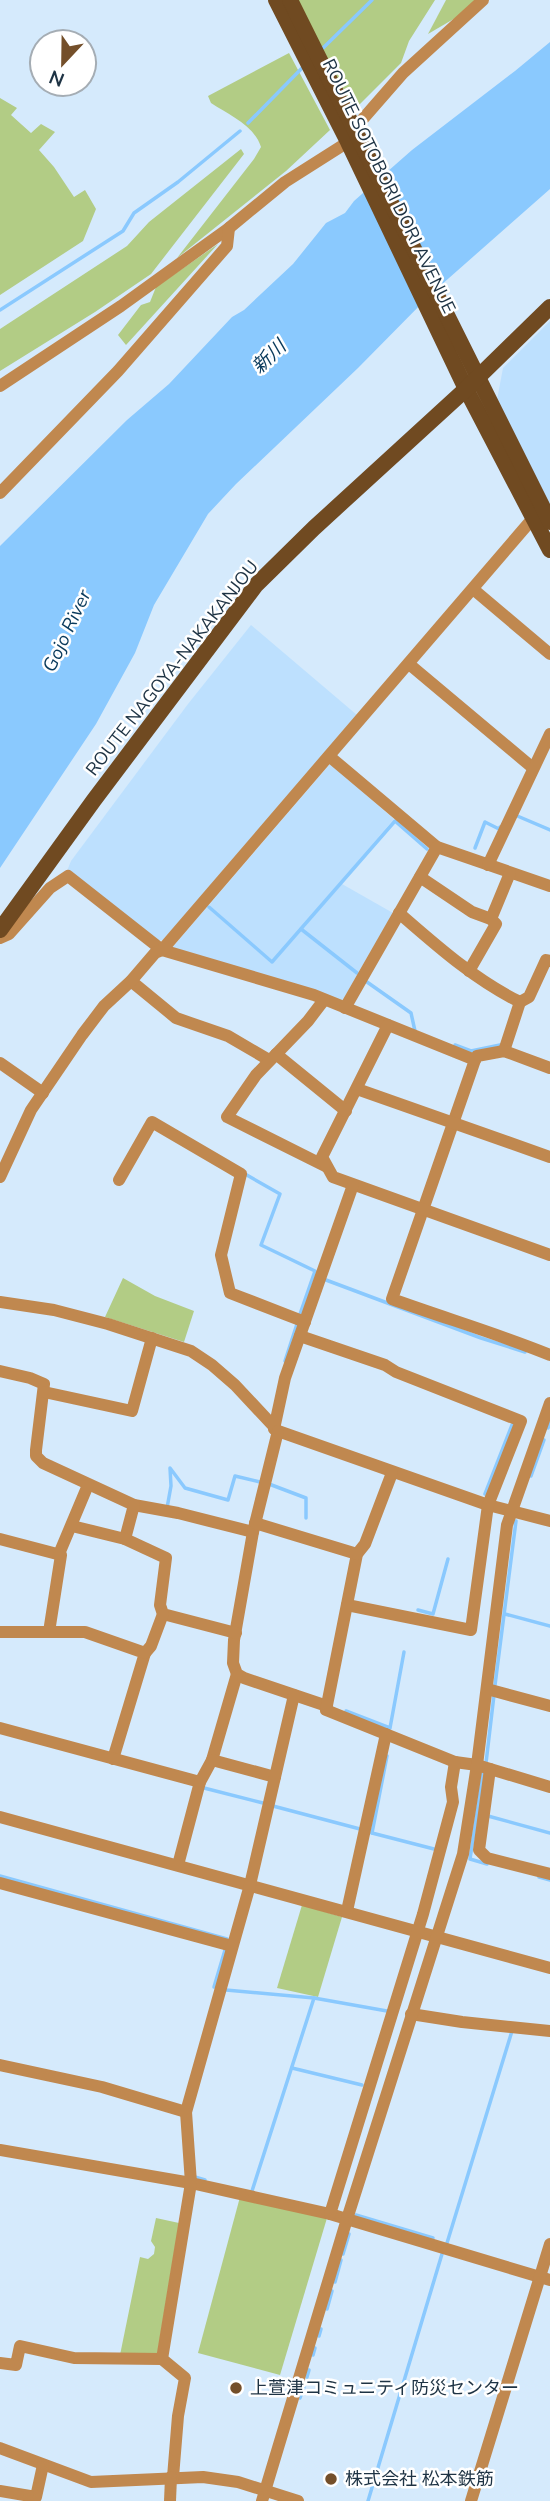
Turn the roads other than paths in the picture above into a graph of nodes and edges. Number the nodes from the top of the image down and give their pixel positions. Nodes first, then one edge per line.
1 (276, 0) edge
2 (290, 0) edge
3 (483, 0) edge
4 (339, 113) junction
5 (351, 135) junction
6 (229, 228) junction
7 (550, 307) edge
8 (456, 351) junction
9 (479, 376) junction
10 (0, 386) edge
11 (466, 389) junction
12 (0, 493) edge
13 (542, 520) edge
14 (550, 550) edge
15 (473, 589) junction
16 (550, 654) edge
17 (409, 664) junction
18 (550, 734) edge
19 (329, 756) junction
20 (533, 768) junction
21 (437, 847) junction
22 (488, 864) junction
23 (510, 873) junction
24 (420, 877) junction
25 (550, 886) edge
26 (399, 913) junction
27 (491, 919) junction
28 (0, 930) edge
29 (0, 938) edge
30 (162, 950) junction
31 (550, 961) edge
32 (469, 971) junction
33 (131, 981) junction
34 (324, 1000) junction
35 (520, 1002) junction
36 (345, 1008) junction
37 (388, 1025) junction
38 (505, 1051) junction
39 (272, 1057) junction
40 (475, 1060) junction
41 (0, 1063) edge
42 (550, 1068) edge
43 (357, 1090) junction
44 (43, 1093) junction
45 (346, 1111) junction
46 (452, 1123) junction
47 (550, 1157) edge
48 (328, 1167) junction
49 (0, 1177) edge
50 (119, 1180) dead end
51 (353, 1185) junction
52 (422, 1209) junction
53 (550, 1255) edge
54 (0, 1302) edge
55 (304, 1322) junction
56 (300, 1336) junction
57 (152, 1338) junction
58 (549, 1353) edge
59 (0, 1371) edge
60 (44, 1392) junction
61 (550, 1403) edge
62 (276, 1430) junction
63 (545, 1433) edge
64 (392, 1473) junction
65 (88, 1485) junction
66 (134, 1505) junction
67 (488, 1505) junction
68 (511, 1509) junction
69 (550, 1521) edge
70 (72, 1526) junction
71 (254, 1527) junction
72 (0, 1539) edge
73 (125, 1539) junction
74 (59, 1554) junction
75 (357, 1555) junction
76 (347, 1605) junction
77 (163, 1614) junction
78 (0, 1632) edge
79 (49, 1632) junction
80 (236, 1633) junction
81 (145, 1653) junction
82 (237, 1674) junction
83 (487, 1689) junction
84 (294, 1695) junction
85 (327, 1706) junction
86 (550, 1706) edge
87 (0, 1728) edge
88 (386, 1734) junction
89 (113, 1759) junction
90 (212, 1760) junction
91 (454, 1762) junction
92 (477, 1765) junction
93 (490, 1769) junction
94 (275, 1777) junction
95 (200, 1782) junction
96 (550, 1787) edge
97 (0, 1817) edge
98 (178, 1865) junction
99 (550, 1874) edge
100 (0, 1883) edge
101 (250, 1885) junction
102 (347, 1911) junction
103 (417, 1932) junction
104 (436, 1938) junction
105 (232, 1946) junction
106 (550, 1968) edge
107 (411, 2014) junction
108 (550, 2031) edge
109 (0, 2066) edge
110 (186, 2112) junction
111 (0, 2150) edge
112 (191, 2183) junction
113 (330, 2214) junction
114 (347, 2219) junction
115 (550, 2244) edge
116 (545, 2279) edge
117 (162, 2359) junction
118 (0, 2362) edge
119 (0, 2448) edge
120 (43, 2465) junction
121 (172, 2477) junction
122 (0, 2491) edge
123 (264, 2496) edge
124 (170, 2501) edge
125 (298, 2501) edge
126 (471, 2501) edge

1 - 4 main road, ROUTE SOTOBORI DORI AVENUE
2 - 4 main road, ROUTE SOTOBORI DORI AVENUE
3 - 5 street
4 - 5 main road, ROUTE SOTOBORI DORI AVENUE
5 - 6 street
5 - 8 main road, ROUTE SOTOBORI DORI AVENUE
6 - 10 street
6 - 12 street
7 - 9 main road, ROUTE NAGOYA-NAKAKANJOU
8 - 9 main road, ROUTE SOTOBORI DORI AVENUE
8 - 11 main road, ROUTE SOTOBORI DORI AVENUE
9 - 11 main road, ROUTE NAGOYA-NAKAKANJOU
9 - 13 main road, ROUTE SOTOBORI DORI AVENUE
11 - 13 main road, ROUTE SOTOBORI DORI AVENUE
11 - 28 main road, ROUTE NAGOYA-NAKAKANJOU
13 - 14 main road
13 - 15 street
15 - 16 street
15 - 17 street
17 - 19 street
17 - 20 street
18 - 20 street
19 - 21 street
19 - 30 street
20 - 22 street
21 - 22 street
21 - 24 street
22 - 23 street
23 - 25 street
23 - 27 street
24 - 26 street
24 - 27 street
26 - 32 street
26 - 36 street
27 - 32 street
29 - 30 street
30 - 33 street
30 - 34 street
31 - 35 street
32 - 35 street
33 - 39 street
33 - 44 street
34 - 36 street
34 - 39 street
35 - 38 street
36 - 37 street
37 - 40 street
37 - 43 street
38 - 40 street
38 - 42 street
39 - 45 street
39 - 48 street
40 - 46 street
41 - 44 street
43 - 45 street
43 - 46 street
44 - 49 street
45 - 48 street
46 - 47 street
46 - 52 street
48 - 51 street
50 - 55 street
51 - 52 street
51 - 55 street
52 - 53 street
52 - 58 street
54 - 57 street
55 - 56 street
56 - 62 street
56 - 67 street
57 - 60 street
57 - 62 street
59 - 60 street
60 - 65 street
61 - 63 street
62 - 64 street
62 - 71 street
63 - 68 street
64 - 67 street
64 - 75 street
65 - 66 street
65 - 70 street
66 - 71 street
66 - 73 street
67 - 68 street
67 - 76 street
68 - 69 street
68 - 83 street
70 - 73 street
70 - 74 street
71 - 75 street
71 - 80 street
72 - 74 street
73 - 77 street
74 - 79 street
75 - 76 street
76 - 85 street
77 - 80 street
77 - 81 street
78 - 79 street
79 - 81 street
80 - 82 street
81 - 89 street
82 - 84 street
82 - 90 street
83 - 86 street
83 - 92 street
84 - 85 street
84 - 94 street
85 - 88 street
87 - 89 street
88 - 91 street
88 - 102 street
89 - 95 street
90 - 94 street
90 - 95 street
91 - 92 street
91 - 103 street
92 - 93 street
92 - 104 street
93 - 96 street
93 - 99 street
94 - 101 street
95 - 98 street
97 - 98 street
98 - 101 street
100 - 105 street
101 - 102 street
101 - 105 street
102 - 103 street
103 - 104 street
103 - 113 street
104 - 106 street
104 - 107 street
105 - 110 street
107 - 108 street
107 - 114 street
109 - 110 street
110 - 112 street
111 - 112 street
112 - 113 street
112 - 117 street
113 - 114 street
114 - 116 street
114 - 123 street
115 - 116 street
116 - 126 street
117 - 118 street
117 - 121 street
119 - 120 street
120 - 121 street
120 - 122 street
121 - 123 street
121 - 124 street
123 - 125 street

